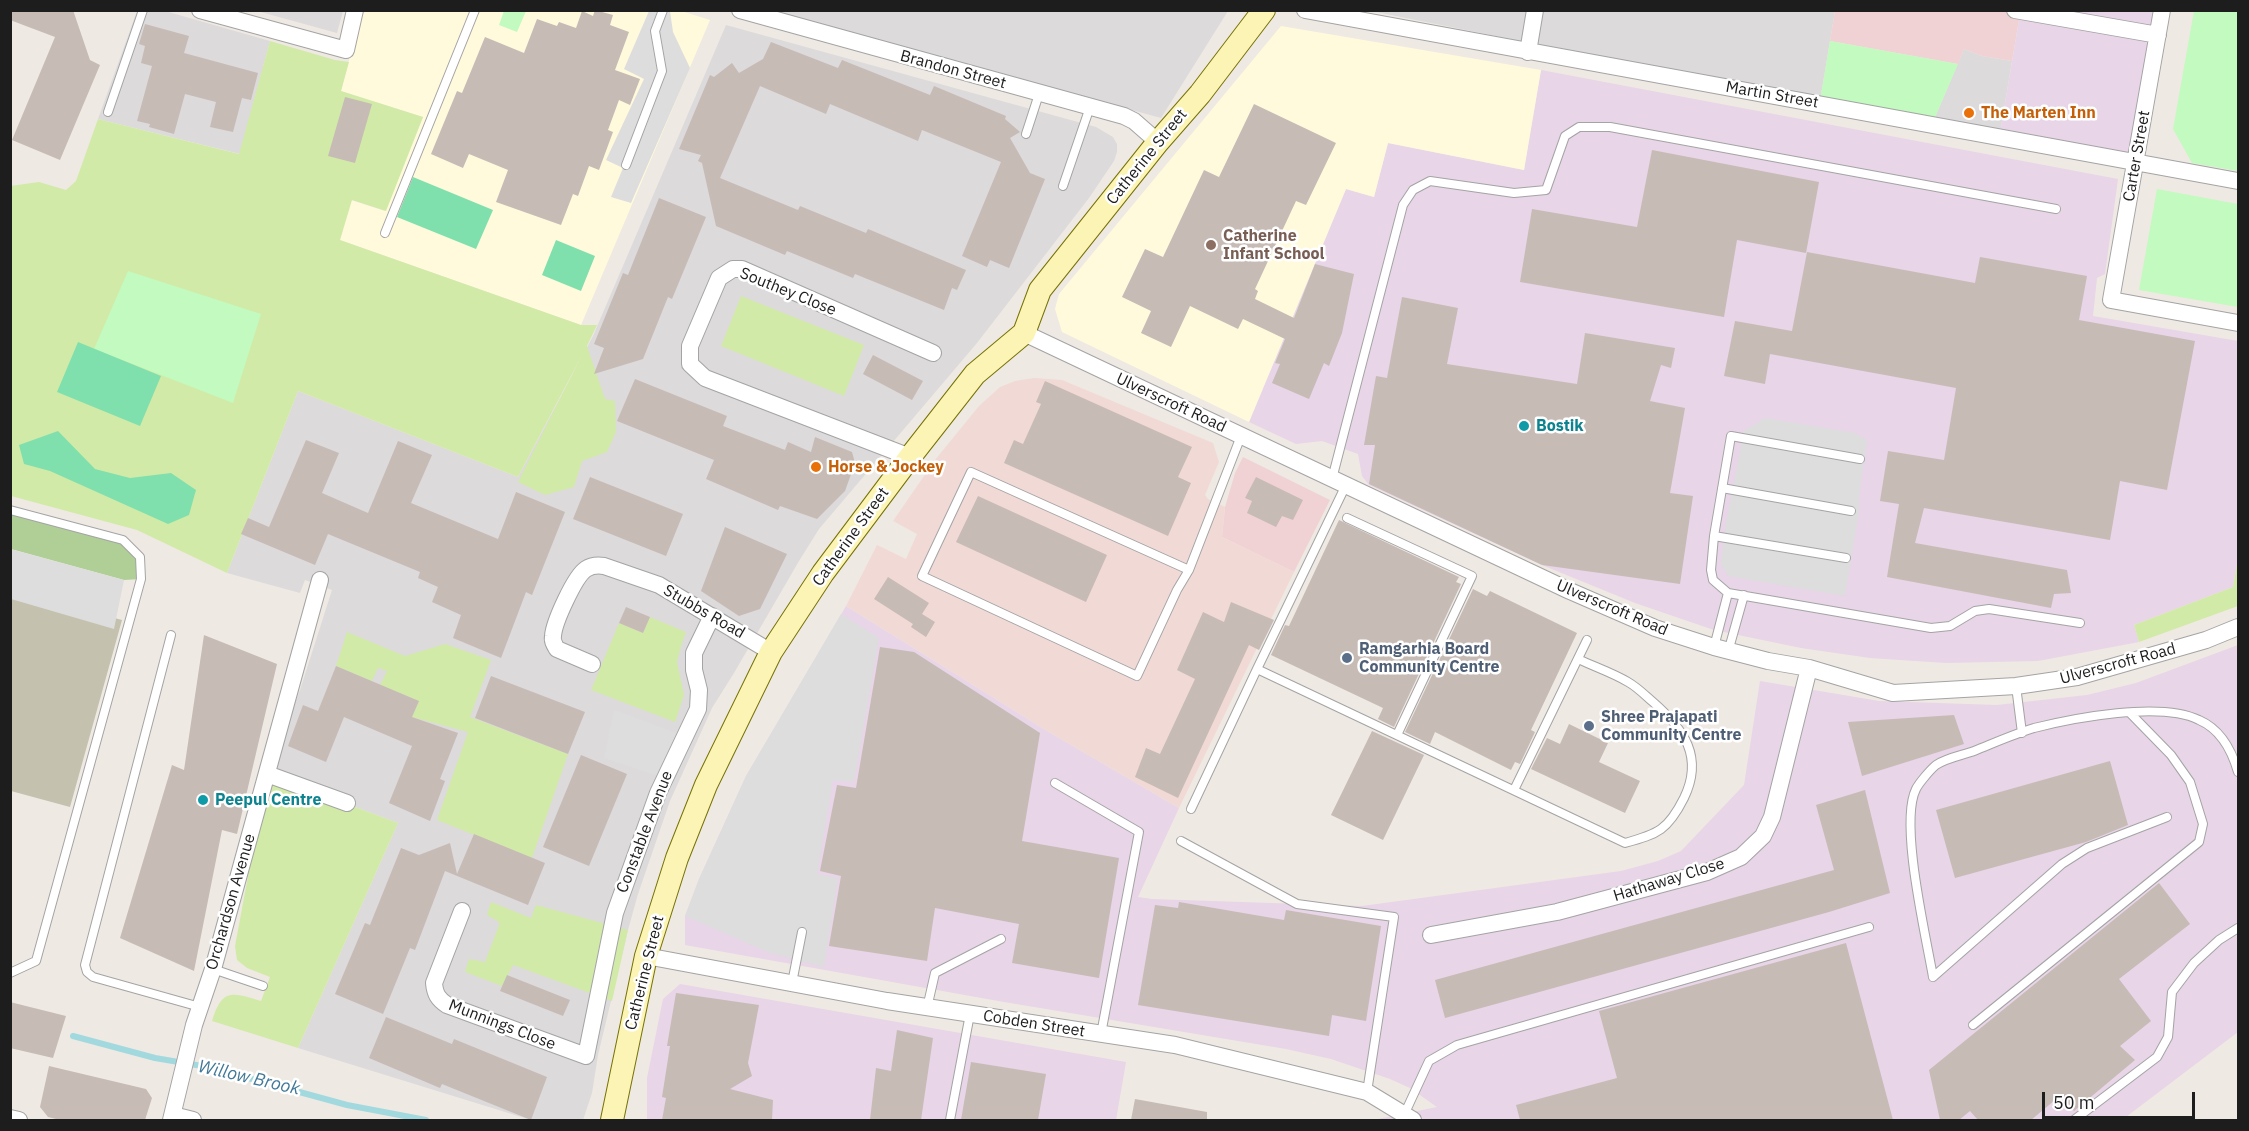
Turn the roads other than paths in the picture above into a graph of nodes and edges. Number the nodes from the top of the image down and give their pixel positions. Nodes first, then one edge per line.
1 (143, 10) edge
2 (200, 10) edge
3 (355, 10) edge
4 (474, 10) edge
5 (663, 10) edge
6 (740, 10) edge
7 (1264, 10) edge
8 (1305, 10) edge
9 (1535, 10) edge
10 (2015, 10) edge
11 (2163, 10) edge
12 (2158, 35) junction
13 (1528, 52) junction
14 (1039, 94) junction
15 (1090, 107) junction
16 (108, 112) dead end
17 (1026, 134) dead end
18 (1158, 142) junction
19 (2137, 163) junction
20 (626, 165) dead end
21 (2238, 181) edge
22 (1063, 186) dead end
23 (2056, 209) dead end
24 (386, 233) dead end
25 (2238, 323) edge
26 (1024, 333) junction
27 (933, 353) dead end
28 (1241, 436) junction
29 (910, 457) junction
30 (1860, 459) dead end
31 (1339, 482) junction
32 (1722, 488) junction
33 (10, 510) edge
34 (1851, 511) dead end
35 (1347, 518) dead end
36 (1714, 536) junction
37 (1846, 558) dead end
38 (1189, 570) junction
39 (320, 580) dead end
40 (1728, 592) junction
41 (1744, 595) junction
42 (712, 616) junction
43 (2080, 623) dead end
44 (2238, 627) edge
45 (171, 635) dead end
46 (1587, 640) dead end
47 (1721, 650) junction
48 (771, 652) junction
49 (1578, 659) junction
50 (592, 664) dead end
51 (1809, 668) junction
52 (1257, 669) junction
53 (2016, 686) junction
54 (2130, 713) junction
55 (2022, 733) junction
56 (1397, 735) junction
57 (2238, 772) edge
58 (267, 774) junction
59 (1055, 783) dead end
60 (1514, 790) junction
61 (347, 803) dead end
62 (1191, 809) dead end
63 (2167, 817) dead end
64 (1181, 842) dead end
65 (462, 911) dead end
66 (1869, 927) dead end
67 (2238, 928) edge
68 (802, 932) dead end
69 (1431, 935) dead end
70 (1000, 939) dead end
71 (646, 956) junction
72 (213, 969) junction
73 (10, 973) edge
74 (792, 983) junction
75 (263, 986) dead end
76 (200, 1007) junction
77 (927, 1008) junction
78 (970, 1014) junction
79 (1973, 1025) dead end
80 (1101, 1034) junction
81 (586, 1056) joint
82 (1367, 1092) junction
83 (172, 1118) edge
84 (1408, 1118) edge
85 (10, 1119) edge
86 (19, 1120) edge
87 (193, 1120) edge
88 (612, 1120) edge
89 (950, 1120) edge
90 (2074, 1120) edge

1 - 16 lane
2 - 3 street
4 - 24 lane
5 - 20 lane
6 - 14 street, Brandon Street
7 - 18 street, Catherine Street
8 - 13 street, Martin Street
9 - 13 street
10 - 12 street
11 - 12 street, Carter Street
12 - 19 street, Carter Street
13 - 19 street, Martin Street
14 - 15 street, Brandon Street
14 - 17 lane
15 - 18 street, Brandon Street
15 - 22 lane
18 - 26 street, Catherine Street
19 - 21 street, Martin Street
19 - 25 street, Carter Street
23 - 31 lane
26 - 28 street, Ulverscroft Road
26 - 29 street, Catherine Street
27 - 29 street, Southey Close
28 - 31 street, Ulverscroft Road
28 - 38 lane
29 - 48 street, Catherine Street
30 - 32 lane
31 - 47 street, Ulverscroft Road
31 - 52 lane
32 - 34 lane
32 - 36 lane
33 - 73 lane
35 - 56 lane
36 - 37 lane
36 - 40 lane
38 - 38 lane
39 - 58 street, Orchardson Avenue
40 - 41 lane
40 - 47 lane
41 - 43 lane
41 - 47 lane
42 - 48 street, Stubbs Road
42 - 50 street, Stubbs Road
42 - 81 street, Constable Avenue
44 - 53 street, Ulverscroft Road
45 - 76 lane
46 - 49 lane
47 - 51 street, Ulverscroft Road
48 - 71 street, Catherine Street
49 - 60 lane
49 - 60 lane
51 - 53 street, Ulverscroft Road
51 - 69 street, Hathaway Close
52 - 56 lane
52 - 62 lane
53 - 55 lane
54 - 55 lane
54 - 57 lane
54 - 79 lane
55 - 63 lane
56 - 60 lane
58 - 61 street
58 - 72 street, Orchardson Avenue
59 - 80 lane
64 - 82 lane
65 - 81 street, Munnings Close
66 - 84 lane
67 - 90 lane
68 - 74 lane
70 - 77 lane
71 - 74 street, Cobden Street
71 - 88 street, Catherine Street
72 - 75 lane
72 - 76 street, Orchardson Avenue
74 - 77 street, Cobden Street
76 - 83 street, Orchardson Avenue
77 - 78 street, Cobden Street
78 - 80 street, Cobden Street
78 - 89 lane
80 - 82 street, Cobden Street
82 - 84 street, Cobden Street
83 - 87 street
85 - 86 street

